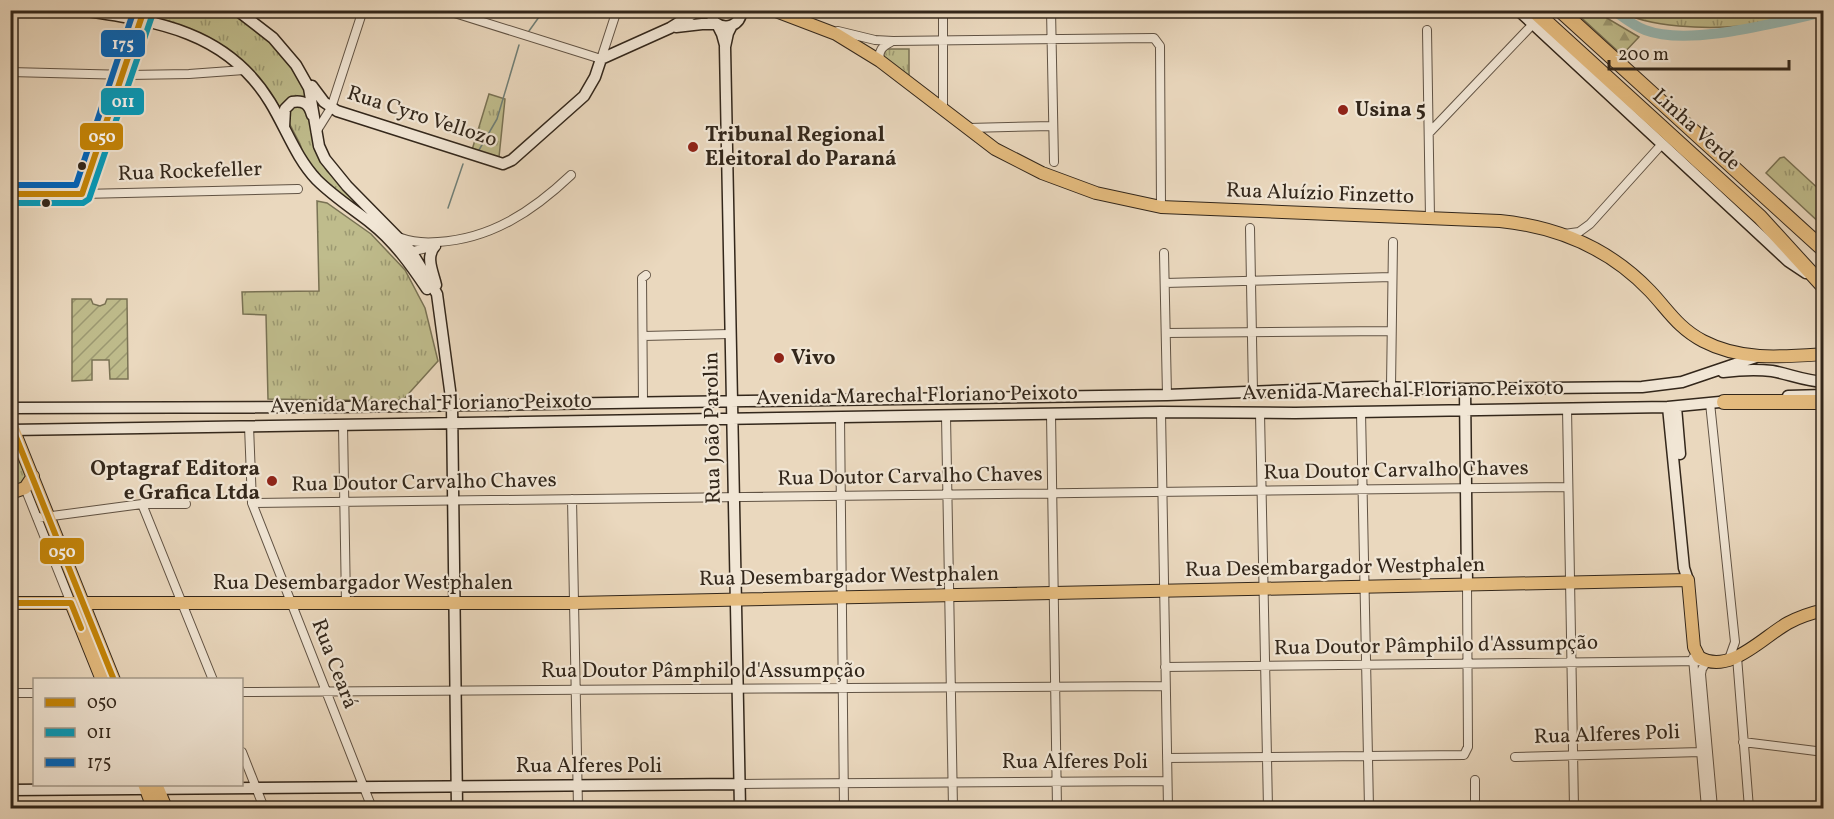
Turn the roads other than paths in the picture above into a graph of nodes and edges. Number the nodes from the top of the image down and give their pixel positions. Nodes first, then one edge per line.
1 (79, 10) edge
2 (237, 10) edge
3 (363, 10) edge
4 (445, 10) edge
5 (617, 10) edge
6 (699, 10) edge
7 (710, 10) edge
8 (742, 10) edge
9 (773, 10) edge
10 (943, 10) edge
11 (1051, 10) edge
12 (1518, 10) edge
13 (1560, 10) edge
14 (142, 15) edge
15 (1533, 17) edge
16 (717, 24) junction
17 (731, 27) junction
18 (822, 27) junction
19 (670, 28) junction
20 (1427, 30) dead end
21 (1052, 39) junction
22 (892, 41) junction
23 (944, 41) junction
24 (725, 47) junction
25 (601, 59) junction
26 (879, 61) junction
27 (244, 70) junction
28 (10, 72) edge
29 (122, 75) junction
30 (304, 76) junction
31 (331, 108) junction
32 (943, 111) junction
33 (1053, 126) junction
34 (316, 128) junction
35 (965, 128) junction
36 (285, 129) junction
37 (1429, 133) junction
38 (1662, 144) junction
39 (1054, 162) dead end
40 (571, 175) dead end
41 (298, 189) dead end
42 (10, 194) edge
43 (82, 194) junction
44 (1161, 207) junction
45 (1430, 218) junction
46 (1590, 224) junction
47 (1250, 228) dead end
48 (1564, 234) junction
49 (397, 236) junction
50 (447, 242) junction
51 (1393, 242) dead end
52 (1590, 245) junction
53 (435, 246) junction
54 (1824, 250) edge
55 (406, 253) junction
56 (1164, 253) dead end
57 (646, 275) dead end
58 (1392, 278) junction
59 (1251, 279) junction
60 (1165, 283) junction
61 (1820, 283) edge
62 (438, 294) junction
63 (441, 319) junction
64 (1391, 331) junction
65 (1252, 332) junction
66 (1166, 333) junction
67 (730, 334) junction
68 (643, 336) junction
69 (1824, 354) edge
70 (1756, 357) junction
71 (1701, 376) junction
72 (1823, 382) edge
73 (1391, 387) junction
74 (1465, 389) junction
75 (1481, 389) junction
76 (1253, 392) junction
77 (1167, 395) junction
78 (1823, 397) edge
79 (709, 401) junction
80 (732, 401) junction
81 (643, 402) junction
82 (1717, 402) junction
83 (452, 405) junction
84 (1672, 407) junction
85 (10, 408) edge
86 (1567, 408) junction
87 (1482, 409) junction
88 (1465, 410) junction
89 (1161, 412) junction
90 (1361, 412) junction
91 (1260, 413) junction
92 (1051, 414) junction
93 (946, 416) junction
94 (840, 417) junction
95 (710, 419) junction
96 (732, 419) junction
97 (452, 423) junction
98 (343, 425) junction
99 (249, 426) junction
100 (12, 427) edge
101 (33, 476) junction
102 (1568, 487) junction
103 (25, 488) junction
104 (1466, 488) junction
105 (1363, 489) junction
106 (1262, 491) junction
107 (1162, 492) junction
108 (10, 493) edge
109 (1053, 493) junction
110 (948, 494) junction
111 (840, 496) junction
112 (734, 497) junction
113 (572, 499) junction
114 (453, 500) junction
115 (344, 502) junction
116 (252, 503) junction
117 (142, 504) junction
118 (186, 504) dead end
119 (43, 517) junction
120 (1688, 580) junction
121 (1570, 582) junction
122 (1467, 584) junction
123 (1365, 586) junction
124 (1264, 588) junction
125 (1164, 591) junction
126 (1054, 593) junction
127 (950, 595) junction
128 (842, 597) junction
129 (736, 599) junction
130 (10, 603) edge
131 (77, 603) junction
132 (182, 603) junction
133 (291, 603) junction
134 (346, 603) junction
135 (454, 603) junction
136 (574, 603) junction
137 (1824, 610) edge
138 (1694, 647) junction
139 (1733, 658) junction
140 (1707, 661) junction
141 (101, 662) junction
142 (1693, 662) junction
143 (1571, 663) junction
144 (1467, 664) junction
145 (1366, 665) junction
146 (1265, 666) junction
147 (1165, 667) junction
148 (102, 678) edge
149 (113, 678) edge
150 (212, 678) edge
151 (1166, 686) junction
152 (951, 687) junction
153 (1055, 687) junction
154 (843, 688) junction
155 (737, 689) junction
156 (456, 690) junction
157 (575, 690) junction
158 (243, 692) edge
159 (10, 693) edge
160 (33, 693) edge
161 (10, 709) edge
162 (1743, 742) junction
163 (1701, 752) junction
164 (1824, 752) edge
165 (243, 755) edge
166 (1573, 755) junction
167 (1267, 757) junction
168 (1368, 757) junction
169 (1515, 757) dead end
170 (1167, 758) junction
171 (1475, 780) dead end
172 (1167, 781) junction
173 (1057, 782) junction
174 (844, 783) junction
175 (952, 783) junction
176 (739, 784) junction
177 (577, 785) junction
178 (457, 786) junction
179 (151, 787) edge
180 (363, 787) junction
181 (256, 788) junction
182 (11, 790) edge
183 (12, 808) edge
184 (153, 808) edge
185 (166, 808) edge
186 (264, 808) edge
187 (372, 808) edge
188 (457, 808) edge
189 (578, 808) edge
190 (740, 808) edge
191 (844, 808) edge
192 (953, 808) edge
193 (1057, 808) edge
194 (1168, 808) edge
195 (1268, 808) edge
196 (1369, 808) edge
197 (1475, 808) edge
198 (1574, 808) edge
199 (1706, 808) edge
200 (1713, 808) edge
201 (1749, 808) edge

1 - 14 street
2 - 30 street, Rua Cyro Vellozo
3 - 31 street
4 - 25 street
5 - 25 street
6 - 19 street
7 - 16 street, Rua João Parolin
8 - 17 street, Rua João Parolin
9 - 18 main road, Rua Aluízio Finzetto
10 - 23 street
11 - 21 street
12 - 15 street
13 - 54 highway, Linha Verde
14 - 27 street
14 - 29 street
15 - 37 street
15 - 38 street
15 - 61 highway, Linha Verde
16 - 17 street
16 - 19 street
16 - 24 street, Rua João Parolin
17 - 24 street, Rua João Parolin
18 - 22 street
18 - 26 main road, Rua Aluízio Finzetto
19 - 25 street
20 - 37 street
21 - 23 street
21 - 33 street
21 - 44 street
22 - 23 street
22 - 26 street
23 - 32 street
24 - 67 street, Rua João Parolin
25 - 31 street, Rua Cyro Vellozo
26 - 32 main road, Rua Aluízio Finzetto
27 - 29 street
27 - 36 street
28 - 29 street
29 - 43 street
30 - 31 street, Rua Cyro Vellozo
30 - 34 street
31 - 34 street
32 - 35 main road, Rua Aluízio Finzetto
33 - 35 street
33 - 39 street
34 - 36 street
34 - 49 street
35 - 44 main road, Rua Aluízio Finzetto
36 - 55 street
37 - 45 street
38 - 46 street
38 - 61 street
40 - 50 street
41 - 43 street, Rua Rockefeller
42 - 43 street, Rua Rockefeller
44 - 45 main road, Rua Aluízio Finzetto
45 - 48 main road, Rua Aluízio Finzetto
46 - 48 street
46 - 52 street
47 - 59 street
48 - 52 main road, Rua Aluízio Finzetto
49 - 50 street
49 - 55 street
50 - 53 street
51 - 58 street
52 - 70 main road, Rua Aluízio Finzetto
53 - 55 street
53 - 62 street
55 - 62 street
55 - 63 street
56 - 60 street
57 - 68 street
58 - 59 street
58 - 64 street
59 - 60 street
59 - 65 street
60 - 66 street
62 - 63 street
63 - 83 street
64 - 65 street
64 - 73 street
65 - 66 street
65 - 76 street
66 - 77 street
67 - 68 street
67 - 80 street, Rua João Parolin
68 - 81 street
69 - 70 main road, Rua Aluízio Finzetto
70 - 71 street, Avenida Marechal Floriano Peixoto
71 - 72 street, Avenida Marechal Floriano Peixoto
71 - 75 street, Avenida Marechal Floriano Peixoto
73 - 74 street, Avenida Marechal Floriano Peixoto
73 - 76 street, Avenida Marechal Floriano Peixoto
74 - 75 street, Avenida Marechal Floriano Peixoto
74 - 88 street
75 - 87 street
76 - 77 street, Avenida Marechal Floriano Peixoto
77 - 80 street, Avenida Marechal Floriano Peixoto
78 - 82 highway
79 - 80 street, Avenida Marechal Floriano Peixoto
79 - 81 street, Avenida Marechal Floriano Peixoto
79 - 95 street
80 - 96 street, Rua João Parolin
81 - 83 street, Avenida Marechal Floriano Peixoto
82 - 84 street, Avenida Marechal Floriano Peixoto
82 - 139 street
83 - 85 street, Avenida Marechal Floriano Peixoto
83 - 97 street
84 - 86 street, Avenida Marechal Floriano Peixoto
84 - 120 street
86 - 87 street, Avenida Marechal Floriano Peixoto
86 - 102 street
87 - 88 street, Avenida Marechal Floriano Peixoto
88 - 90 street, Avenida Marechal Floriano Peixoto
88 - 104 street
89 - 91 street, Avenida Marechal Floriano Peixoto
89 - 92 street, Avenida Marechal Floriano Peixoto
89 - 107 street
90 - 91 street, Avenida Marechal Floriano Peixoto
90 - 105 street
91 - 106 street
92 - 93 street, Avenida Marechal Floriano Peixoto
92 - 109 street
93 - 94 street, Avenida Marechal Floriano Peixoto
93 - 110 street
94 - 96 street, Avenida Marechal Floriano Peixoto
94 - 111 street
95 - 96 street, Avenida Marechal Floriano Peixoto
95 - 97 street, Avenida Marechal Floriano Peixoto
96 - 112 street, Rua João Parolin
97 - 98 street, Avenida Marechal Floriano Peixoto
97 - 114 street
98 - 99 street, Avenida Marechal Floriano Peixoto
98 - 115 street
99 - 100 street, Avenida Marechal Floriano Peixoto
99 - 116 street, Rua Ceará
100 - 101 main road
101 - 103 main road
101 - 119 main road
102 - 104 street, Rua Doutor Carvalho Chaves
102 - 121 street
103 - 108 main road
103 - 119 street
104 - 105 street, Rua Doutor Carvalho Chaves
104 - 122 street
105 - 106 street, Rua Doutor Carvalho Chaves
105 - 123 street
106 - 107 street, Rua Doutor Carvalho Chaves
106 - 124 street
107 - 109 street, Rua Doutor Carvalho Chaves
107 - 125 street
109 - 110 street, Rua Doutor Carvalho Chaves
109 - 126 street
110 - 111 street, Rua Doutor Carvalho Chaves
110 - 127 street
111 - 112 street, Rua Doutor Carvalho Chaves
111 - 128 street
112 - 113 street, Rua Doutor Carvalho Chaves
112 - 129 street, Rua João Parolin
113 - 114 street, Rua Doutor Carvalho Chaves
113 - 136 street
114 - 115 street, Rua Doutor Carvalho Chaves
114 - 135 street
115 - 116 street, Rua Doutor Carvalho Chaves
115 - 134 street
116 - 133 street, Rua Ceará
117 - 118 street
117 - 119 street
117 - 132 street
119 - 131 main road
120 - 121 main road, Rua Desembargador Westphalen
120 - 138 main road
121 - 122 main road, Rua Desembargador Westphalen
121 - 143 street
122 - 123 main road, Rua Desembargador Westphalen
122 - 144 street
123 - 124 main road, Rua Desembargador Westphalen
123 - 145 street
124 - 125 main road, Rua Desembargador Westphalen
124 - 146 street
125 - 126 main road, Rua Desembargador Westphalen
125 - 147 street
126 - 127 main road, Rua Desembargador Westphalen
126 - 153 street
127 - 128 main road, Rua Desembargador Westphalen
127 - 152 street
128 - 129 main road, Rua Desembargador Westphalen
128 - 154 street
129 - 136 main road, Rua Desembargador Westphalen
129 - 155 street, Rua João Parolin
130 - 131 main road, Rua Desembargador Westphalen
131 - 132 main road, Rua Desembargador Westphalen
131 - 141 main road
132 - 133 main road, Rua Desembargador Westphalen
132 - 150 street
133 - 134 main road, Rua Desembargador Westphalen
133 - 180 street, Rua Ceará
134 - 135 main road, Rua Desembargador Westphalen
135 - 136 main road, Rua Desembargador Westphalen
135 - 156 street
136 - 157 street
137 - 139 main road
138 - 140 main road
138 - 142 street
139 - 140 main road
139 - 162 street
140 - 142 street, Rua Doutor Pâmphilo d'Assumpção
140 - 200 street
141 - 148 main road
141 - 149 main road
142 - 143 street, Rua Doutor Pâmphilo d'Assumpção
142 - 163 street
143 - 144 street, Rua Doutor Pâmphilo d'Assumpção
143 - 166 street
144 - 145 street, Rua Doutor Pâmphilo d'Assumpção
144 - 168 street, Rua Alferes Poli
145 - 146 street, Rua Doutor Pâmphilo d'Assumpção
145 - 168 street
146 - 147 street, Rua Doutor Pâmphilo d'Assumpção
146 - 167 street
147 - 151 street
151 - 153 street, Rua Doutor Pâmphilo d'Assumpção
151 - 170 street
152 - 153 street, Rua Doutor Pâmphilo d'Assumpção
152 - 154 street, Rua Doutor Pâmphilo d'Assumpção
152 - 175 street
153 - 173 street
154 - 155 street, Rua Doutor Pâmphilo d'Assumpção
154 - 174 street
155 - 157 street, Rua Doutor Pâmphilo d'Assumpção
155 - 176 street, Rua João Parolin
156 - 157 street, Rua Doutor Pâmphilo d'Assumpção
156 - 158 street, Rua Doutor Pâmphilo d'Assumpção
156 - 178 street
157 - 177 street
159 - 160 street
161 - 182 street
162 - 164 street
162 - 201 street
163 - 166 street, Rua Alferes Poli
163 - 199 street
165 - 181 street
166 - 169 street, Rua Alferes Poli
166 - 198 street
167 - 168 street, Rua Alferes Poli
167 - 170 street, Rua Alferes Poli
167 - 195 street
168 - 196 street
170 - 172 street
171 - 197 street
172 - 173 street, Rua Alferes Poli
172 - 194 street
173 - 175 street, Rua Alferes Poli
173 - 193 street
174 - 175 street, Rua Alferes Poli
174 - 176 street, Rua Alferes Poli
174 - 191 street
175 - 192 street
176 - 177 street, Rua Alferes Poli
176 - 190 street, Rua João Parolin
177 - 178 street, Rua Alferes Poli
177 - 189 street
178 - 180 street, Rua Alferes Poli
178 - 188 street
179 - 181 street, Rua Alferes Poli
179 - 182 street, Rua Alferes Poli
179 - 184 main road
179 - 185 main road
180 - 181 street, Rua Alferes Poli
180 - 187 street, Rua Ceará
181 - 186 street
182 - 183 street

